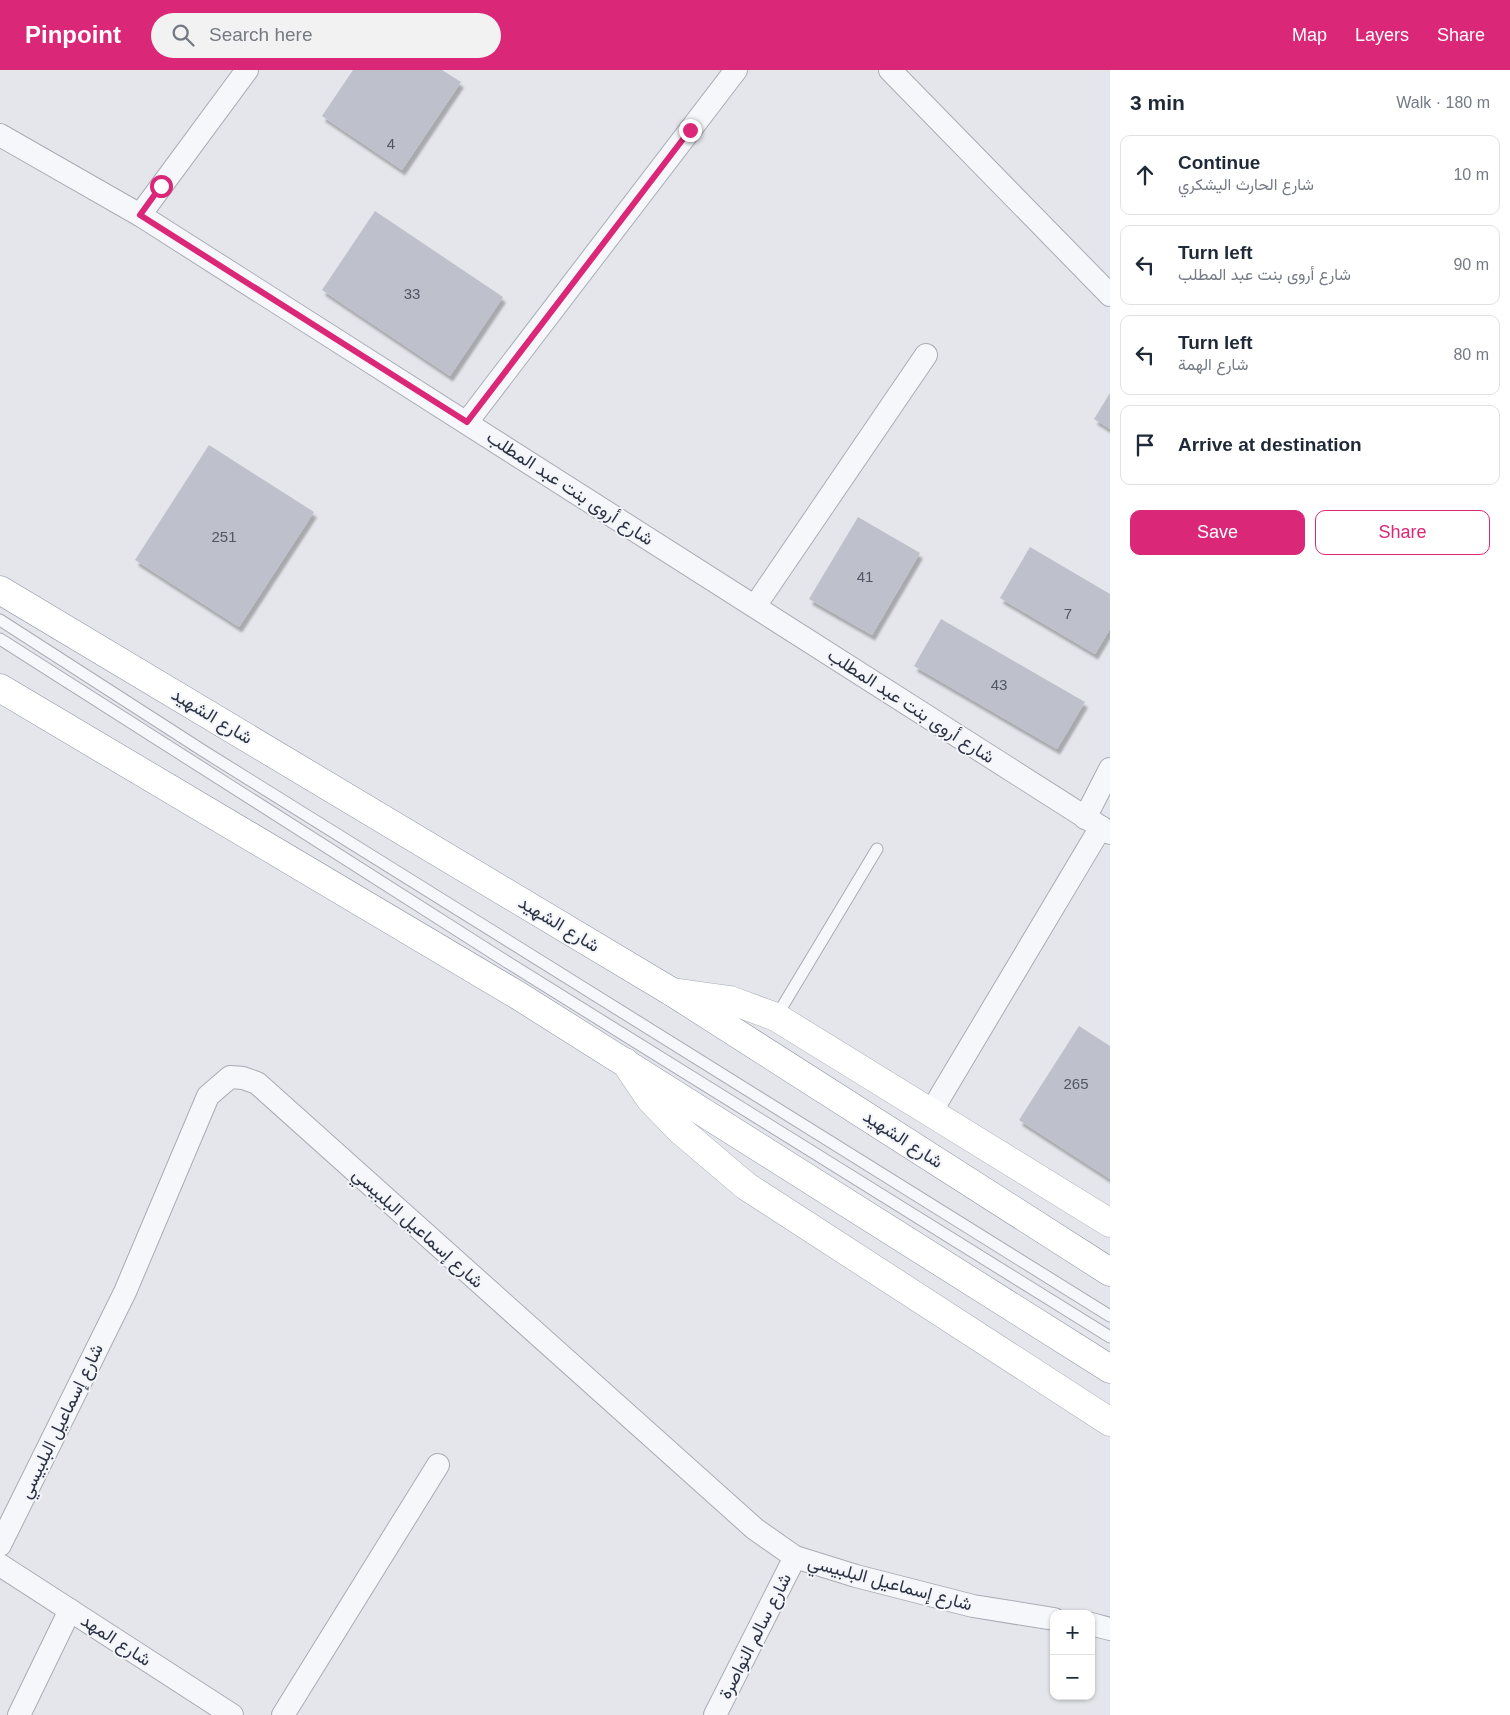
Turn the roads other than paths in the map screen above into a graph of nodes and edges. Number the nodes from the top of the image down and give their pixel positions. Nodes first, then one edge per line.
1 (247, 70) edge
2 (736, 70) edge
3 (890, 70) edge
4 (0, 135) edge
5 (140, 215) junction
6 (1110, 295) edge
7 (926, 355) dead end
8 (467, 422) junction
9 (0, 590) edge
10 (756, 606) junction
11 (0, 620) edge
12 (0, 639) edge
13 (0, 688) edge
14 (1110, 769) edge
15 (1099, 826) edge
16 (877, 849) dead end
17 (672, 992) junction
18 (776, 1017) junction
19 (625, 1062) junction
20 (931, 1112) junction
21 (1110, 1223) edge
22 (1110, 1272) edge
23 (1110, 1316) edge
24 (1110, 1337) edge
25 (1110, 1369) edge
26 (1110, 1422) edge
27 (438, 1465) dead end
28 (0, 1545) edge
29 (795, 1557) junction
30 (0, 1565) edge
31 (70, 1610) junction
32 (1050, 1617) edge
33 (1095, 1625) edge
34 (1110, 1629) edge
35 (18, 1715) edge
36 (232, 1715) edge
37 (283, 1715) edge
38 (715, 1715) edge

1 - 5 street
2 - 8 street
3 - 6 street
4 - 5 street, شارع أروى بنت عبد المطلب
5 - 8 street, شارع أروى بنت عبد المطلب
7 - 10 street
8 - 10 street, شارع أروى بنت عبد المطلب
9 - 17 main road, شارع الشهيد
10 - 15 street, شارع أروى بنت عبد المطلب
11 - 23 lane
12 - 24 lane
13 - 19 main road
14 - 15 street
15 - 20 street
16 - 18 lane
17 - 18 main road
17 - 22 main road, شارع الشهيد
18 - 20 main road
19 - 25 main road
19 - 26 main road
20 - 21 main road
27 - 37 street
28 - 29 street, شارع إسماعيل البلبيسي
29 - 32 street, شارع إسماعيل البلبيسي
29 - 38 street, شارع سالم النواصرة
30 - 31 street, شارع المهد
31 - 35 street
31 - 36 street, شارع المهد
33 - 34 street

